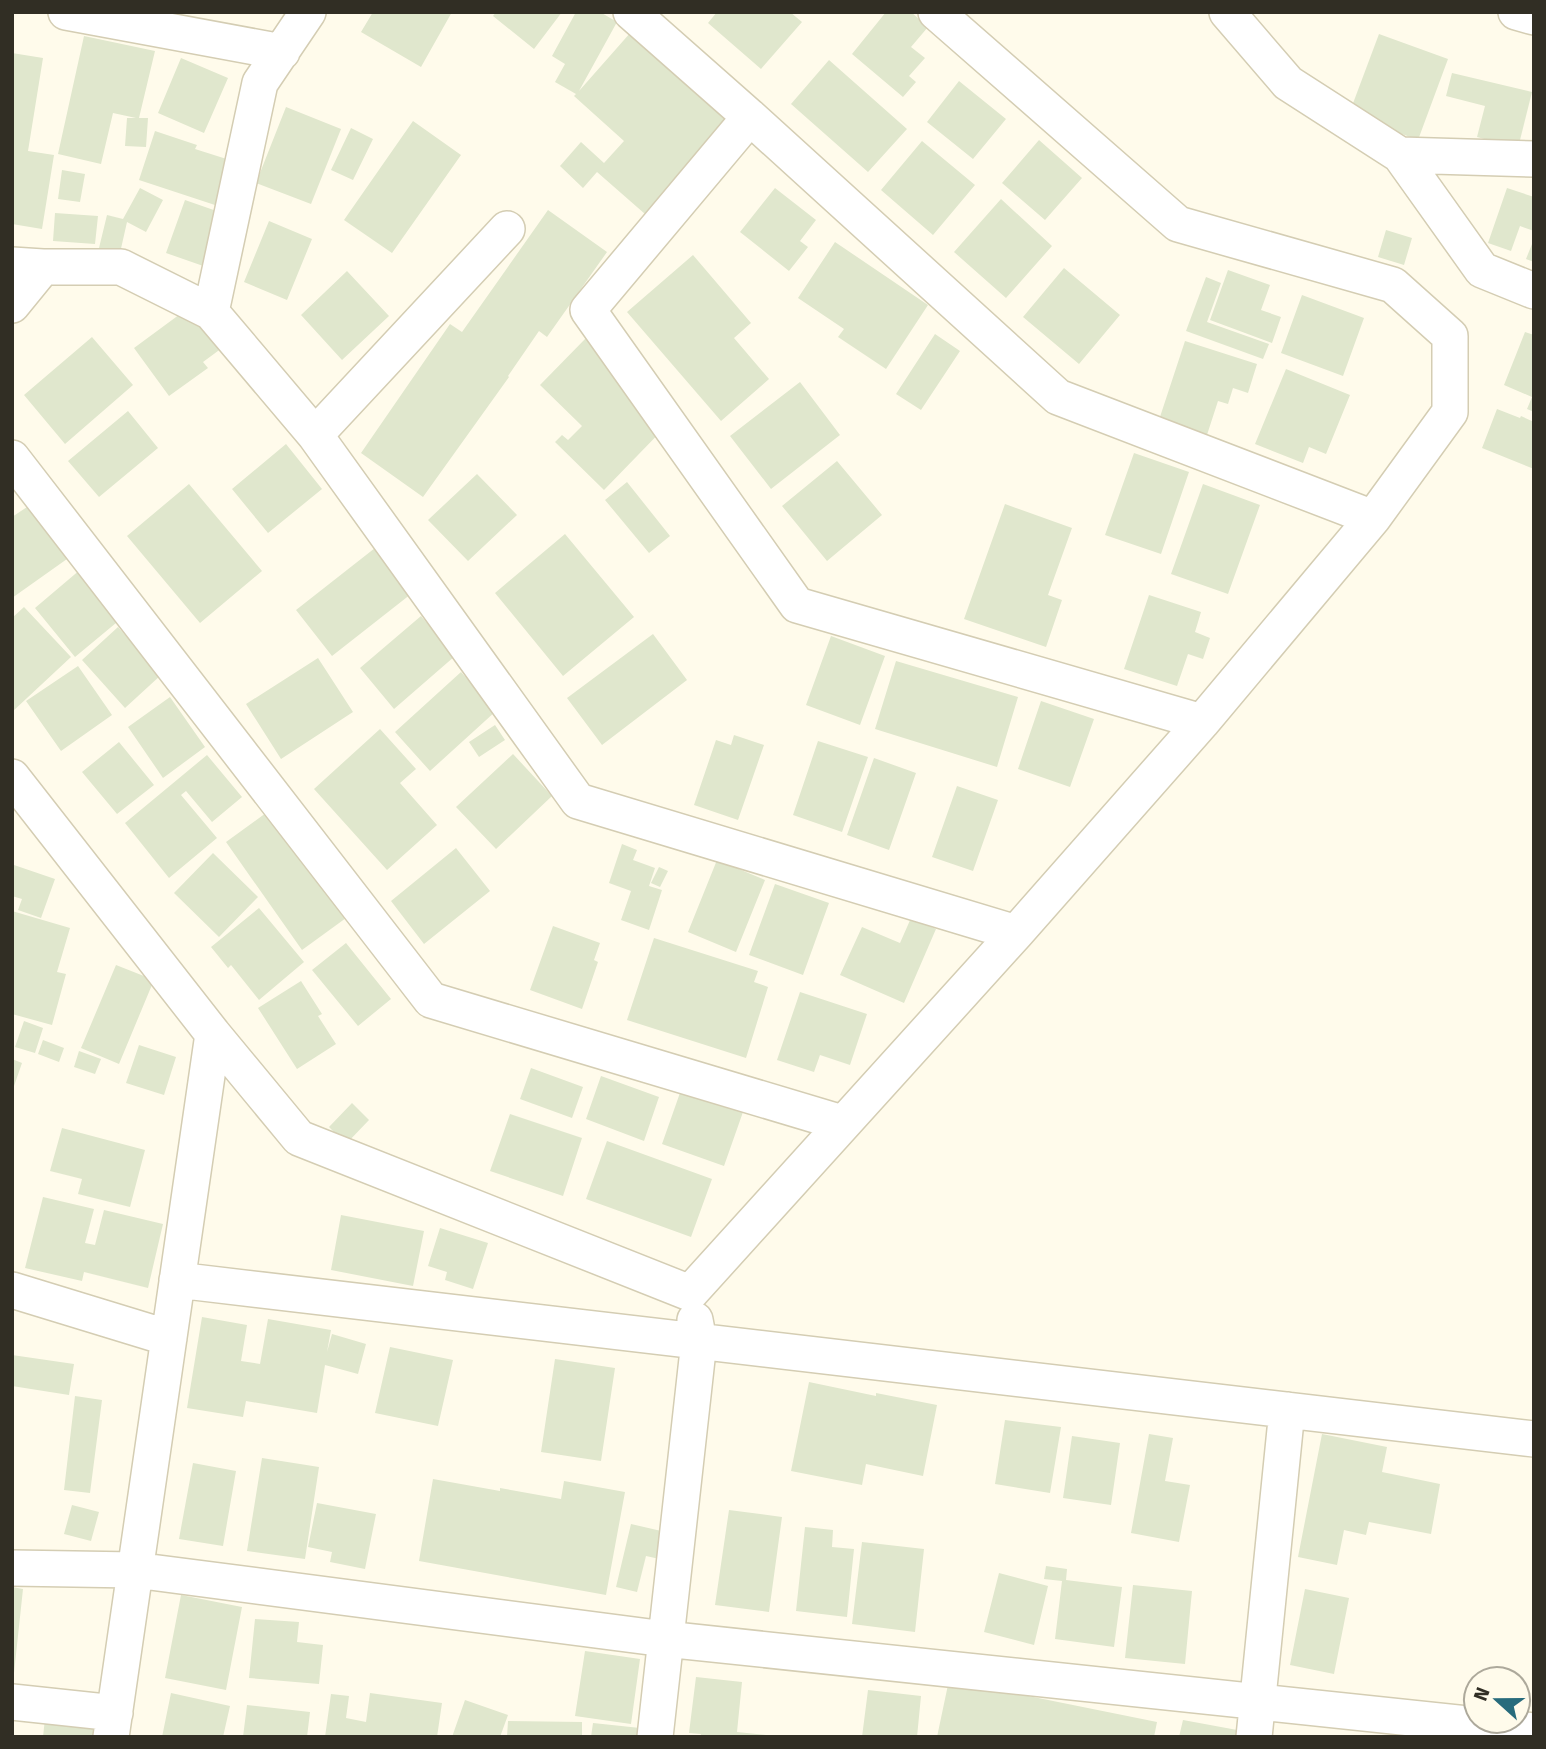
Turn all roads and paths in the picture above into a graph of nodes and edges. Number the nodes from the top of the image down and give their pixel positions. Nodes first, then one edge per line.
1 (66, 12) edge
2 (308, 12) edge
3 (631, 12) edge
4 (936, 12) edge
5 (1227, 12) edge
6 (1516, 12) edge
7 (1534, 17) edge
8 (282, 52) junction
9 (750, 117) junction
10 (1400, 155) junction
11 (1534, 159) edge
12 (507, 229) dead end
13 (28, 266) edge
14 (1534, 291) edge
15 (12, 305) edge
16 (211, 312) junction
17 (316, 435) junction
18 (12, 458) edge
19 (1373, 518) junction
20 (1202, 722) junction
21 (12, 778) edge
22 (1016, 933) junction
23 (212, 1034) junction
24 (842, 1124) junction
25 (177, 1280) junction
26 (12, 1290) edge
27 (690, 1293) junction
28 (169, 1338) junction
29 (699, 1341) junction
30 (1287, 1410) junction
31 (1534, 1439) edge
32 (12, 1569) edge
33 (135, 1570) junction
34 (666, 1639) junction
35 (12, 1702) edge
36 (1257, 1702) junction
37 (113, 1725) edge
38 (1534, 1731) edge
39 (654, 1737) edge
40 (1254, 1737) edge

1 - 8 street
2 - 8 street
3 - 9 street
4 - 19 street
5 - 10 street
6 - 7 street
8 - 16 street
9 - 19 street
9 - 20 street
10 - 11 street
10 - 14 street
12 - 17 street
13 - 15 street
13 - 16 street
16 - 17 street
17 - 22 street
18 - 24 street
19 - 20 street
20 - 22 street
21 - 23 street
22 - 24 street
23 - 25 street
23 - 27 street
24 - 27 street
25 - 28 street
25 - 29 street
26 - 28 street
27 - 29 street
28 - 33 street
29 - 30 street
29 - 34 street
30 - 31 street
30 - 36 street
32 - 33 street
33 - 34 street
33 - 37 street
34 - 36 street
34 - 39 street
35 - 37 street
36 - 38 street
36 - 40 street

